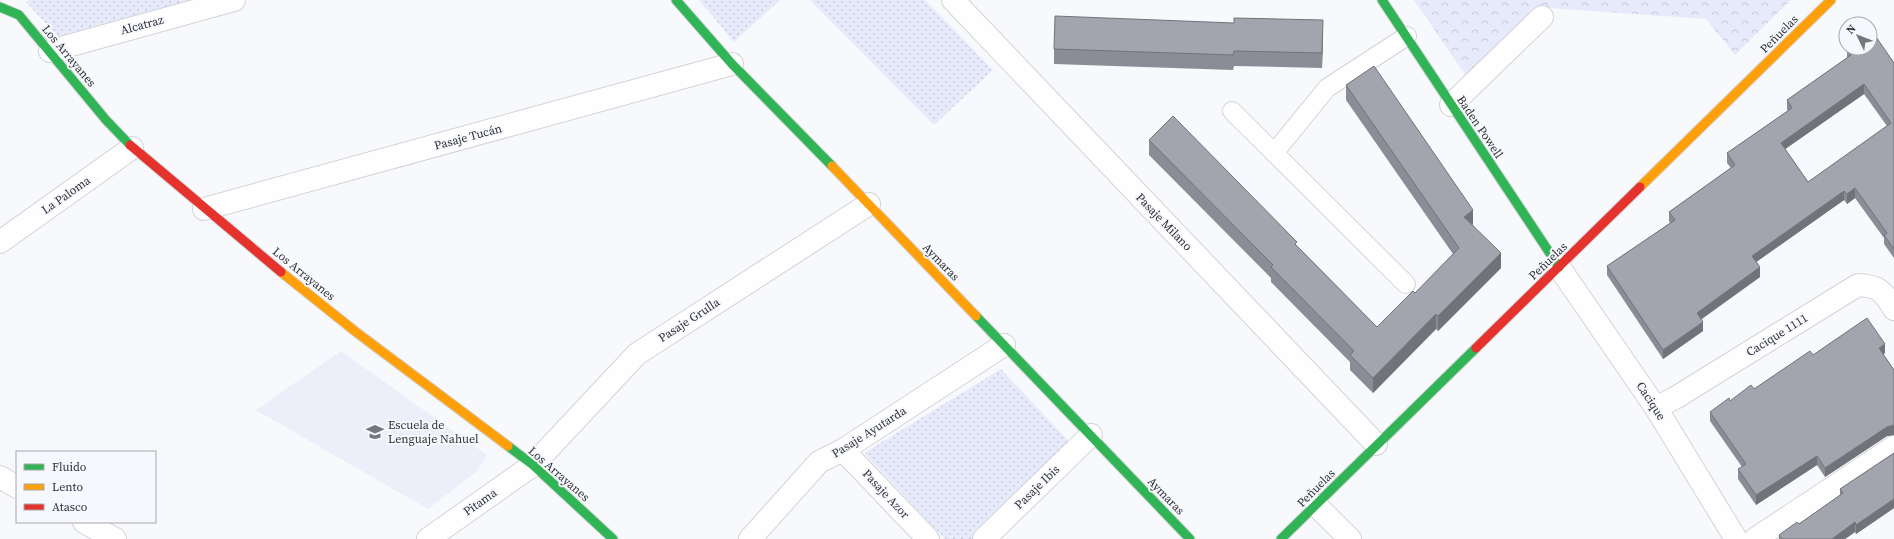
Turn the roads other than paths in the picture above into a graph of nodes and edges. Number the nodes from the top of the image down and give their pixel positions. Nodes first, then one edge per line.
1 (234, 0) edge
2 (676, 0) edge
3 (952, 0) edge
4 (1382, 0) edge
5 (1831, 0) edge
6 (0, 7) edge
7 (1542, 17) dead end
8 (1406, 36) junction
9 (50, 51) junction
10 (732, 64) junction
11 (1451, 105) junction
12 (1232, 111) dead end
13 (132, 148) junction
14 (1274, 153) junction
15 (869, 204) junction
16 (204, 209) junction
17 (0, 242) edge
18 (1559, 267) junction
19 (1406, 284) dead end
20 (1894, 309) edge
21 (1004, 345) junction
22 (1656, 408) junction
23 (1091, 435) junction
24 (1376, 444) junction
25 (1894, 447) edge
26 (843, 450) junction
27 (533, 465) junction
28 (0, 477) edge
29 (16, 485) edge
30 (1317, 506) junction
31 (86, 523) edge
32 (115, 539) edge
33 (428, 539) edge
34 (614, 539) edge
35 (750, 539) edge
36 (928, 539) edge
37 (984, 539) edge
38 (1190, 539) edge
39 (1281, 539) edge
40 (1350, 539) edge
41 (1736, 539) edge
42 (1755, 539) edge

1 - 9 street, Alcatraz
2 - 10 street, Aymaras
3 - 24 street, Pasaje Milano
4 - 8 street, Baden Powell
5 - 18 street, Peñuelas
6 - 9 street, Los Arrayanes
7 - 11 street
8 - 11 street, Baden Powell
8 - 14 lane
9 - 13 street, Los Arrayanes
10 - 15 street, Aymaras
10 - 16 street, Pasaje Tucán
11 - 18 street, Baden Powell
12 - 14 lane
13 - 16 street, Los Arrayanes
13 - 17 street, La Paloma
14 - 19 lane
15 - 21 street, Aymaras
15 - 27 street, Pasaje Grulla
16 - 27 street, Los Arrayanes
18 - 22 street, Cacique
18 - 24 street, Peñuelas
20 - 22 street, Cacique 1111
21 - 23 street, Aymaras
21 - 26 street, Pasaje Ayutarda
22 - 41 street, Cacique
23 - 37 street, Pasaje Ibis
23 - 38 street, Aymaras
24 - 30 street, Peñuelas
25 - 42 street
26 - 35 street, Pasaje Ayutarda
26 - 36 street, Pasaje Azor
27 - 33 street, Pitama
27 - 34 street, Los Arrayanes
28 - 29 street
30 - 39 street, Peñuelas
30 - 40 street
31 - 32 street

